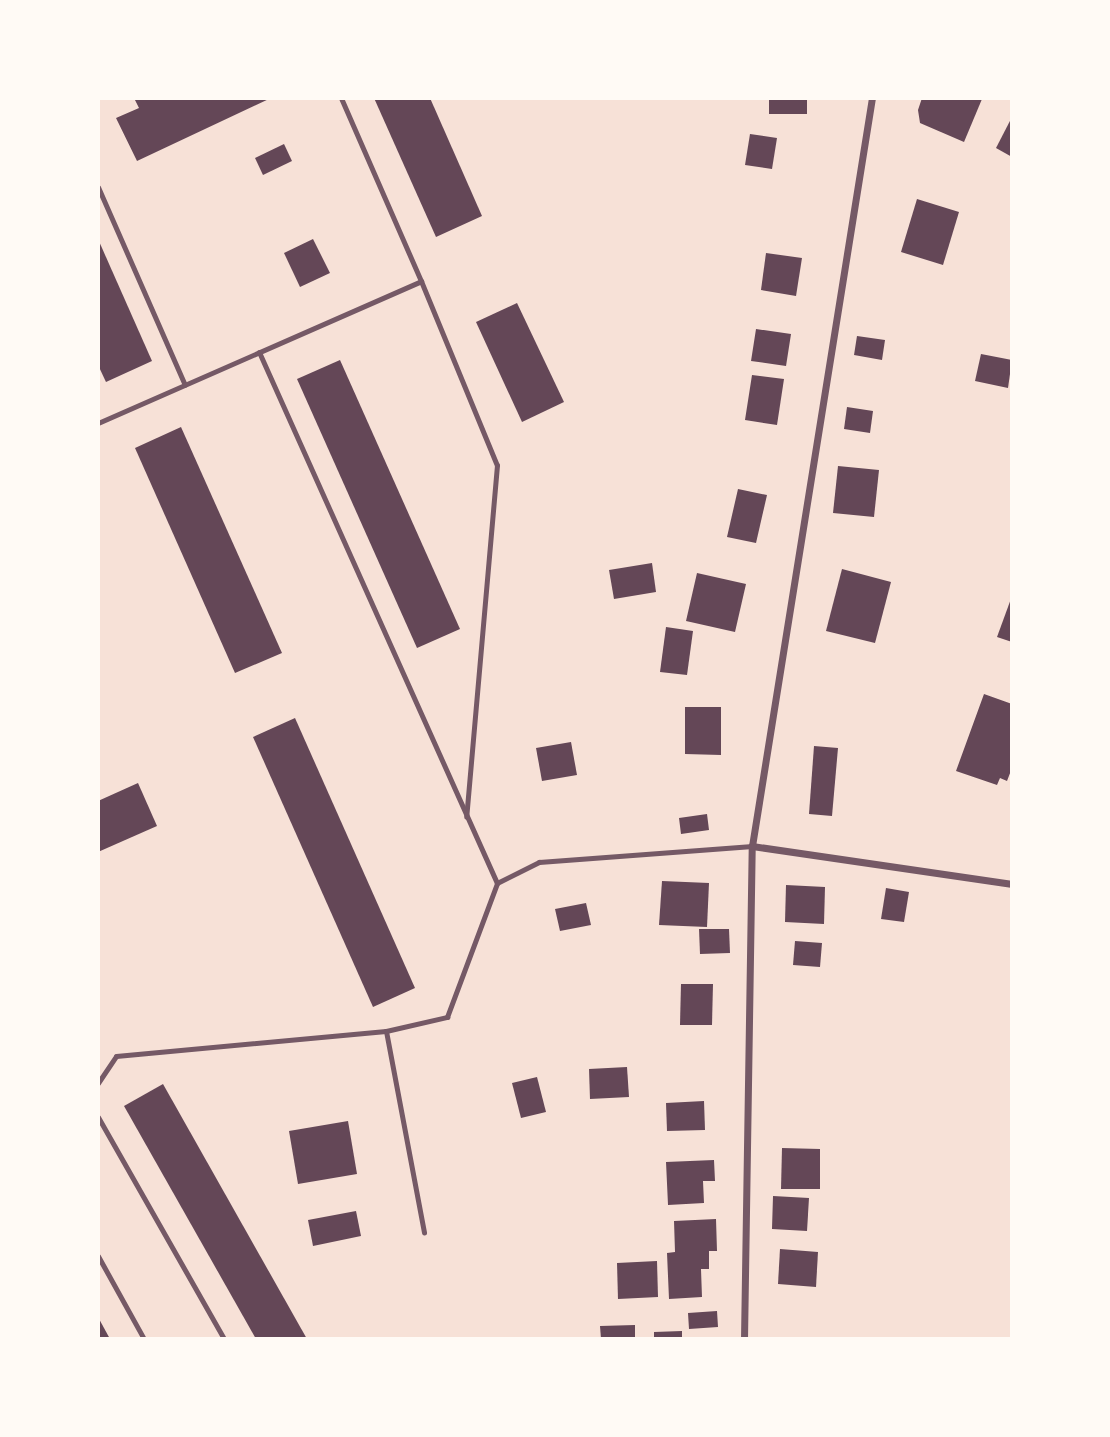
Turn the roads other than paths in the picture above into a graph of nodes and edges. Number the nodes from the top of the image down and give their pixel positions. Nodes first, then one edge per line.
1 (341, 98) edge
2 (872, 98) edge
3 (98, 187) edge
4 (421, 281) junction
5 (259, 352) junction
6 (185, 385) junction
7 (98, 422) edge
8 (466, 818) junction
9 (752, 846) junction
10 (497, 883) junction
11 (1012, 884) edge
12 (386, 1031) junction
13 (98, 1083) edge
14 (98, 1117) edge
15 (424, 1232) dead end
16 (98, 1256) edge
17 (144, 1339) edge
18 (224, 1339) edge
19 (744, 1339) edge

1 - 4 lane
2 - 9 street
3 - 6 lane
4 - 5 lane
4 - 8 lane
5 - 6 lane
5 - 8 lane
6 - 7 lane
8 - 10 lane
9 - 10 lane
9 - 11 street
9 - 19 street
10 - 12 lane
12 - 13 lane
12 - 15 lane
14 - 18 lane
16 - 17 lane

